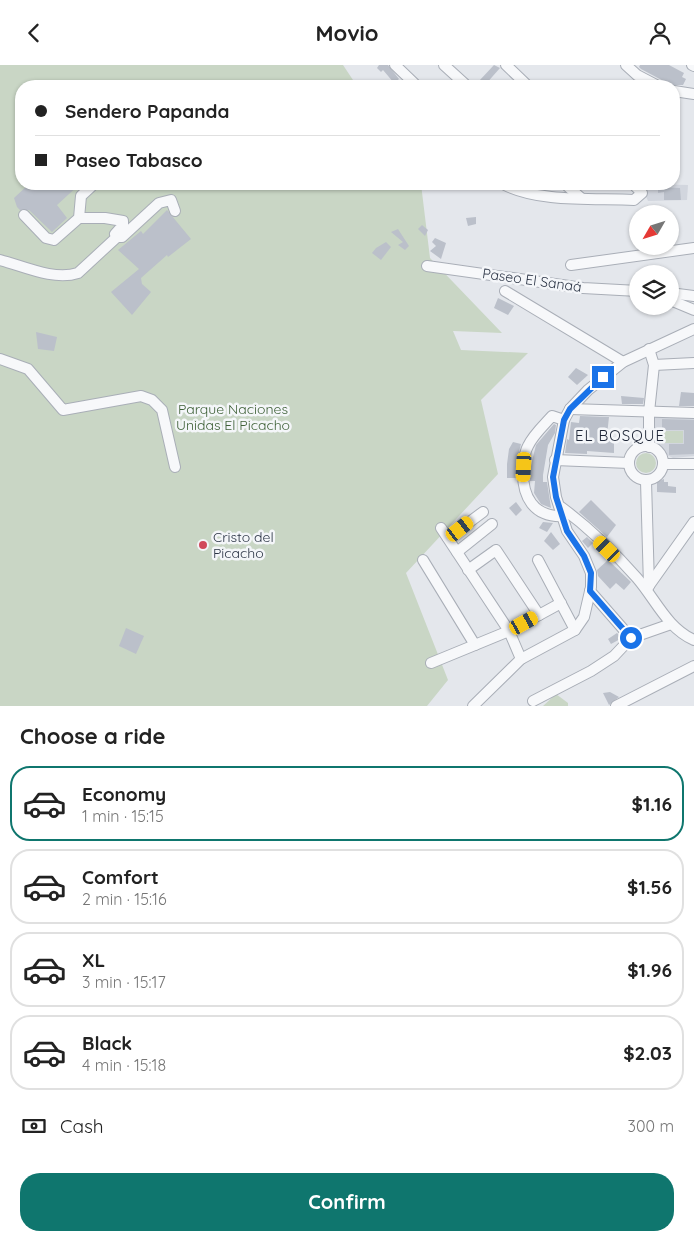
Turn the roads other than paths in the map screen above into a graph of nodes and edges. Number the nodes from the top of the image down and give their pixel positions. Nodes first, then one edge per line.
1 (395, 65) edge
2 (444, 65) edge
3 (506, 65) edge
4 (626, 65) edge
5 (411, 80) edge
6 (460, 80) edge
7 (522, 80) edge
8 (647, 80) edge
9 (680, 92) edge
10 (694, 94) edge
11 (88, 190) edge
12 (517, 190) edge
13 (572, 190) edge
14 (639, 190) edge
15 (581, 198) junction
16 (174, 211) dead end
17 (24, 215) dead end
18 (79, 218) junction
19 (117, 237) junction
20 (694, 248) edge
21 (0, 260) edge
22 (571, 265) dead end
23 (427, 266) dead end
24 (629, 290) edge
25 (505, 291) dead end
26 (679, 294) edge
27 (694, 296) edge
28 (679, 304) edge
29 (694, 310) edge
30 (694, 329) edge
31 (649, 349) junction
32 (0, 359) edge
33 (623, 362) junction
34 (694, 363) edge
35 (654, 365) junction
36 (570, 409) junction
37 (649, 412) junction
38 (694, 413) edge
39 (564, 420) junction
40 (649, 447) junction
41 (555, 460) junction
42 (629, 463) junction
43 (663, 464) junction
44 (694, 464) edge
45 (175, 467) dead end
46 (646, 481) junction
47 (562, 511) junction
48 (483, 512) dead end
49 (694, 522) edge
50 (492, 524) dead end
51 (441, 528) dead end
52 (448, 538) junction
53 (457, 552) junction
54 (423, 560) dead end
55 (538, 560) dead end
56 (468, 570) junction
57 (648, 588) junction
58 (590, 591) junction
59 (561, 603) junction
60 (539, 615) junction
61 (671, 624) junction
62 (575, 630) junction
63 (509, 631) junction
64 (694, 631) edge
65 (683, 635) junction
66 (631, 638) junction
67 (694, 640) edge
68 (475, 645) junction
69 (522, 659) junction
70 (431, 663) dead end
71 (694, 666) edge
72 (533, 701) dead end
73 (473, 706) edge
74 (616, 706) edge

1 - 5 street
2 - 6 street
3 - 7 street
4 - 8 street
9 - 10 street
11 - 18 street
12 - 15 street
13 - 15 street
14 - 15 street
16 - 19 street
17 - 18 street
18 - 19 street
19 - 21 street
20 - 22 street
23 - 24 street, Paseo El Sanaá
25 - 33 street
26 - 27 street
28 - 29 street
30 - 31 street
31 - 33 street
31 - 35 street
32 - 45 street
33 - 36 street
34 - 35 street
35 - 37 street
36 - 37 street
36 - 39 street
37 - 38 street
37 - 40 street
39 - 41 street
39 - 47 street
40 - 42 street
40 - 43 street
41 - 42 street
41 - 47 street
42 - 46 street
43 - 44 street
43 - 46 street
46 - 57 street
47 - 57 street
47 - 58 street
48 - 52 street
49 - 57 street
50 - 53 street
51 - 52 street
52 - 53 street
53 - 56 street
54 - 68 street
55 - 59 street
56 - 60 street
56 - 63 street
57 - 61 street
58 - 62 street
58 - 66 street
59 - 60 street
59 - 62 street
60 - 63 street
61 - 65 street
61 - 66 street
62 - 69 street
63 - 68 street
63 - 69 street
64 - 65 street
65 - 67 street
66 - 72 street
68 - 70 street
69 - 73 street
71 - 74 street

